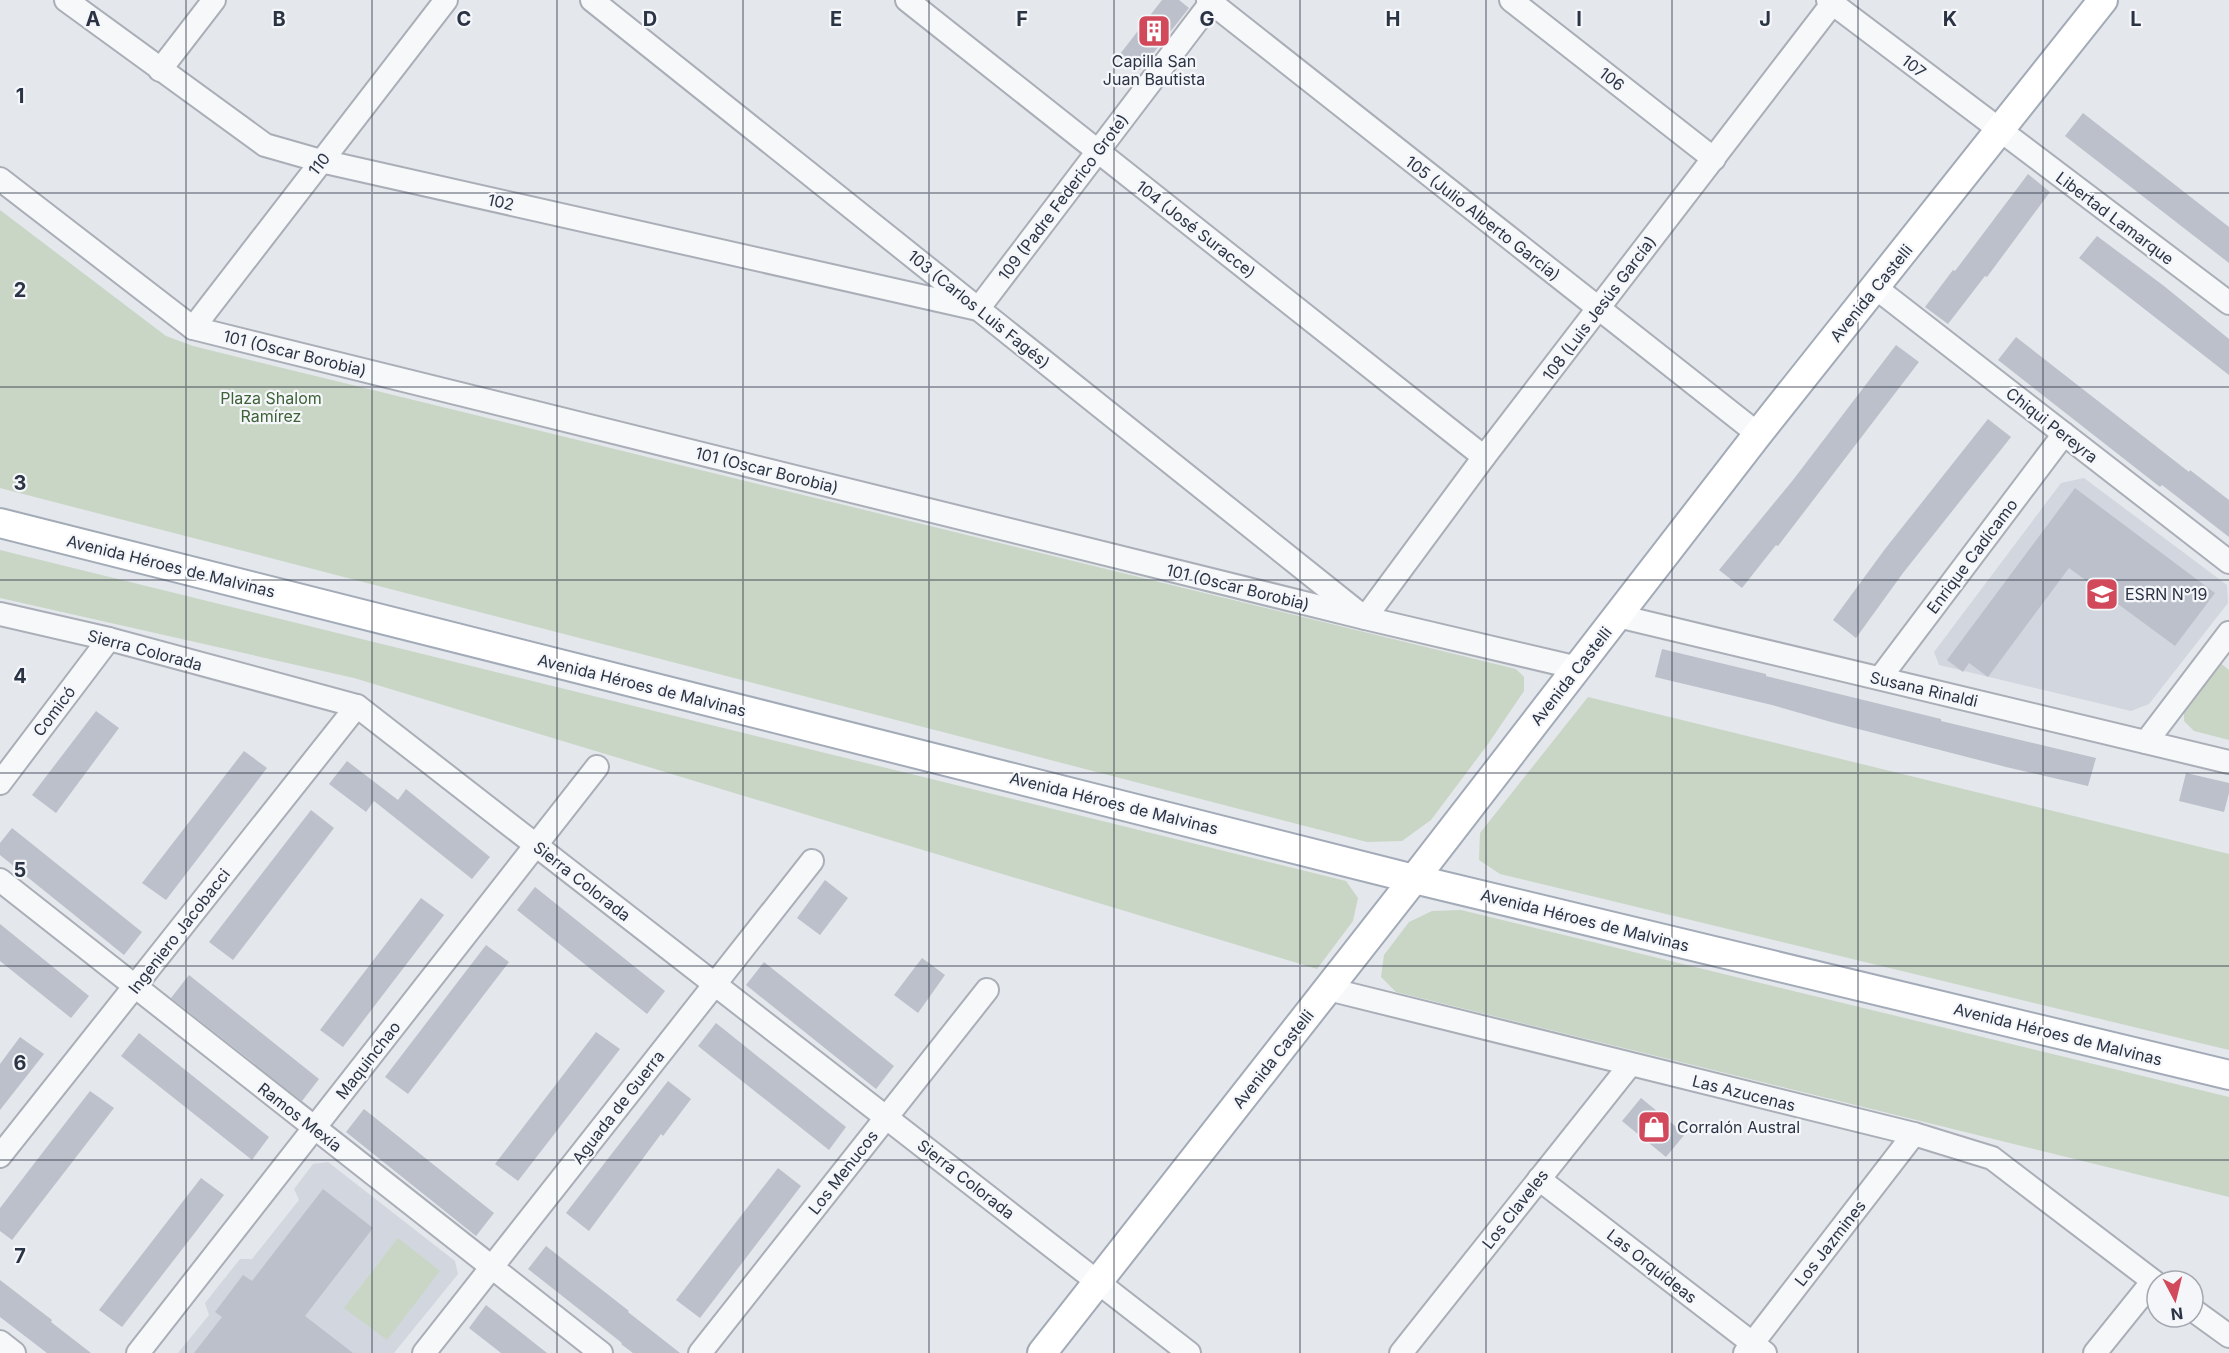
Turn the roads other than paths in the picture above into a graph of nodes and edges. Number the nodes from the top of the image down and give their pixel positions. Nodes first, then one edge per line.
1 (66, 0) edge
2 (214, 0) edge
3 (446, 0) edge
4 (592, 0) edge
5 (907, 0) edge
6 (1511, 0) edge
7 (2103, 0) edge
8 (1211, 1) edge
9 (1832, 1) edge
10 (160, 70) junction
11 (2000, 132) junction
12 (1098, 151) junction
13 (1714, 159) junction
14 (321, 162) junction
15 (0, 179) edge
16 (1875, 288) junction
17 (2229, 303) edge
18 (978, 309) junction
19 (1598, 310) junction
20 (193, 328) junction
21 (1758, 434) junction
22 (2064, 434) junction
23 (1484, 458) junction
24 (0, 523) edge
25 (2229, 562) edge
26 (0, 614) edge
27 (1618, 616) junction
28 (1365, 618) junction
29 (2229, 633) edge
30 (108, 639) junction
31 (1578, 668) junction
32 (1880, 678) junction
33 (357, 706) junction
34 (2146, 742) junction
35 (2229, 762) edge
36 (597, 767) dead end
37 (0, 783) edge
38 (536, 845) junction
39 (812, 861) dead end
40 (1414, 879) junction
41 (0, 880) edge
42 (715, 984) junction
43 (135, 987) junction
44 (1328, 988) junction
45 (987, 990) dead end
46 (1630, 1065) junction
47 (2229, 1075) edge
48 (886, 1117) junction
49 (314, 1128) junction
50 (1914, 1134) junction
51 (0, 1156) edge
52 (1539, 1179) junction
53 (492, 1267) junction
54 (2145, 1274) edge
55 (1098, 1281) junction
56 (2145, 1294) edge
57 (2205, 1319) edge
58 (2229, 1336) edge
59 (0, 1342) edge
60 (1754, 1350) edge
61 (14, 1353) edge
62 (138, 1353) edge
63 (424, 1353) edge
64 (601, 1353) edge
65 (700, 1353) edge
66 (1042, 1353) edge
67 (1189, 1353) edge
68 (1401, 1353) edge
69 (2095, 1353) edge

1 - 10 street, 102
2 - 10 street
3 - 14 street, 110
4 - 18 street, 103 (Carlos Luis Fagés)
5 - 12 street, 104 (José Suracce)
6 - 13 street, 106
7 - 11 main road, Avenida Castelli
8 - 12 street, 109 (Padre Federico Grote)
8 - 19 street, 105 (Julio Alberto García)
9 - 11 street, 107
9 - 13 street, 108 (Luis Jesús García)
10 - 14 street, 102
11 - 16 main road, Avenida Castelli
11 - 17 street, Libertad Lamarque
12 - 18 street, 109 (Padre Federico Grote)
12 - 23 street, 104 (José Suracce)
13 - 19 street, 108 (Luis Jesús García)
14 - 18 street, 102
14 - 20 street, 110
15 - 20 street, 101 (Oscar Borobia)
16 - 21 main road, Avenida Castelli
16 - 22 street, Chiqui Pereyra
18 - 28 street, 103 (Carlos Luis Fagés)
19 - 21 street, 105 (Julio Alberto García)
19 - 23 street, 108 (Luis Jesús García)
20 - 28 street, 101 (Oscar Borobia)
21 - 27 main road, Avenida Castelli
22 - 25 street, Chiqui Pereyra
22 - 32 street, Enrique Cadícamo
23 - 28 street, 108 (Luis Jesús García)
24 - 40 main road, Avenida Héroes de Malvinas
26 - 30 street, Sierra Colorada
27 - 31 main road, Avenida Castelli
27 - 32 street, Susana Rinaldi
28 - 31 street, 101 (Oscar Borobia)
29 - 34 street
30 - 33 street, Sierra Colorada
30 - 37 street, Comicó
31 - 40 main road, Avenida Castelli
32 - 34 street, Susana Rinaldi
33 - 38 street, Sierra Colorada
33 - 43 street, Ingeniero Jacobacci
34 - 35 street, Susana Rinaldi
36 - 38 street, Maquinchao
38 - 42 street, Sierra Colorada
38 - 49 street, Maquinchao
39 - 42 street, Aguada de Guerra
40 - 44 main road, Avenida Castelli
40 - 47 main road, Avenida Héroes de Malvinas
41 - 43 street, Ramos Mexía
42 - 48 street, Sierra Colorada
42 - 53 street, Aguada de Guerra
43 - 49 street, Ramos Mexía
43 - 51 street, Ingeniero Jacobacci
44 - 46 street, Las Azucenas
44 - 55 main road, Avenida Castelli
45 - 48 street, Los Menucos
46 - 50 street, Las Azucenas
46 - 52 street, Los Claveles
48 - 55 street, Sierra Colorada
48 - 65 street, Los Menucos
49 - 53 street, Ramos Mexía
49 - 62 street, Maquinchao
50 - 54 street, Las Azucenas
50 - 60 street, Los Jazmines
52 - 60 street, Las Orquídeas
52 - 68 street, Los Claveles
53 - 63 street, Aguada de Guerra
53 - 64 street, Ramos Mexía
55 - 66 main road, Avenida Castelli
55 - 67 street, Sierra Colorada
56 - 69 street
57 - 58 street
59 - 61 street

